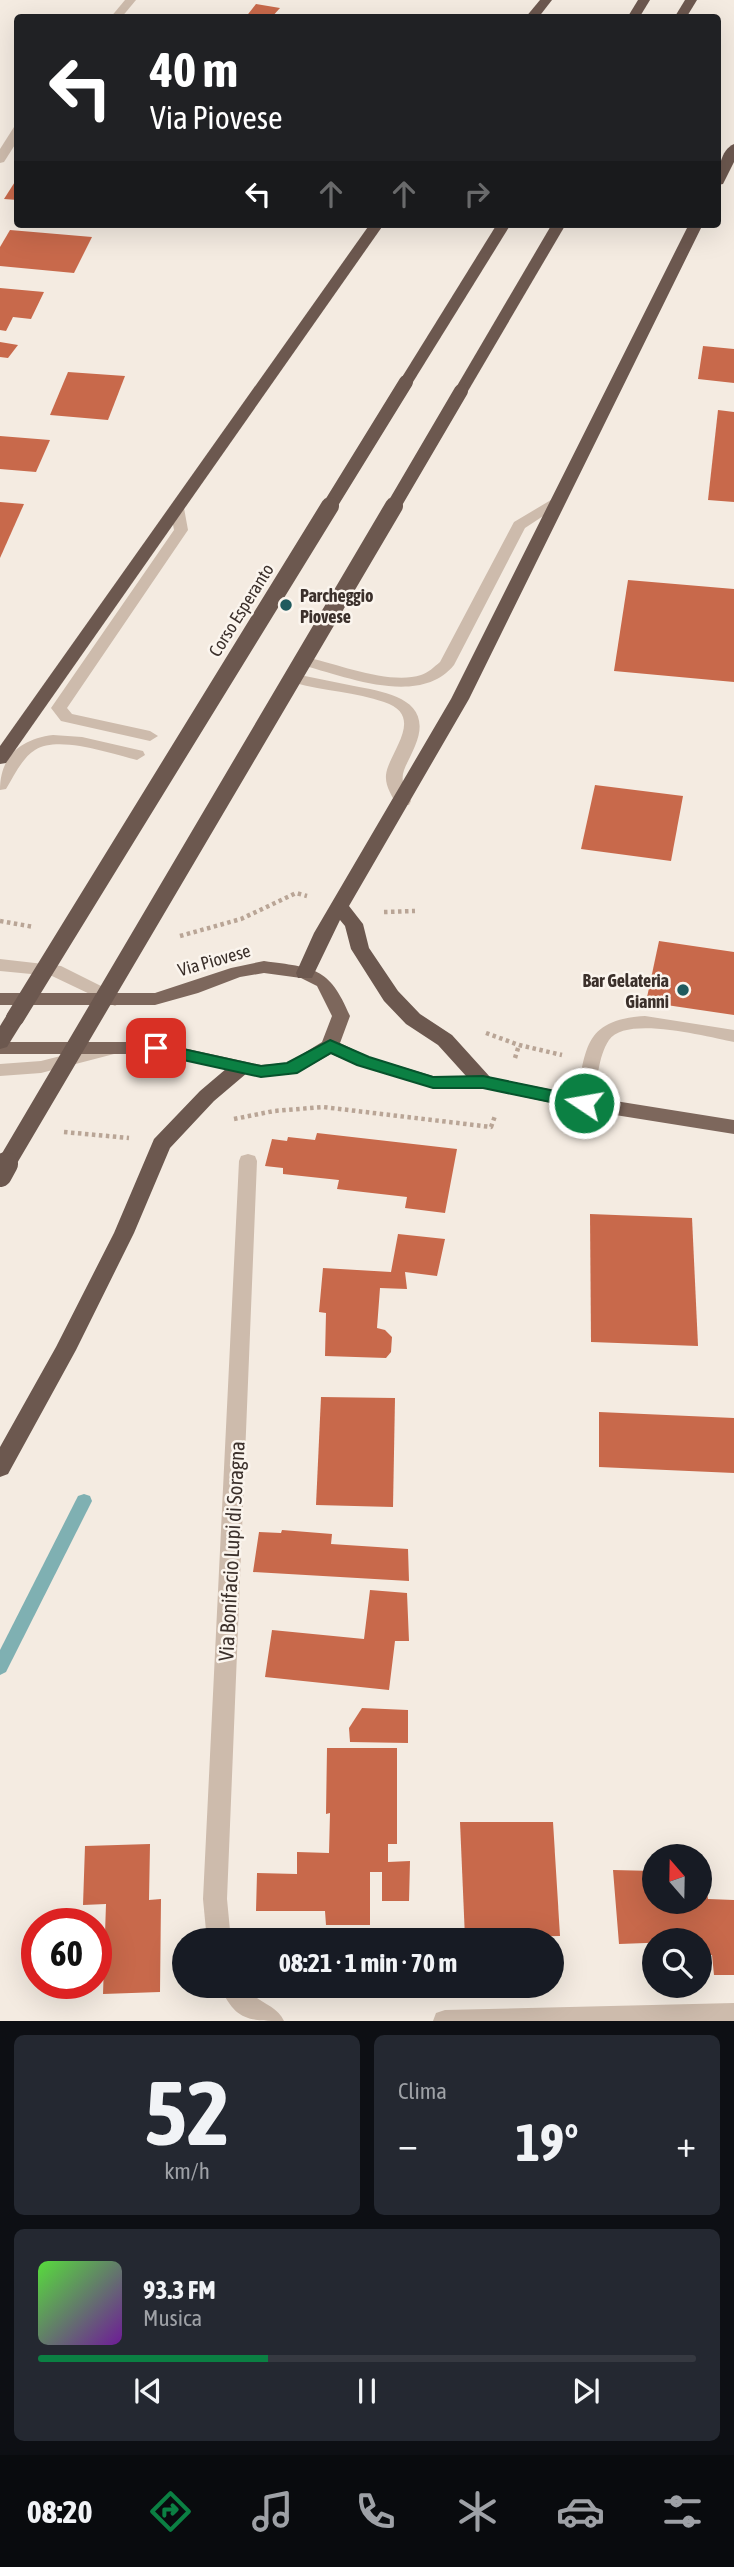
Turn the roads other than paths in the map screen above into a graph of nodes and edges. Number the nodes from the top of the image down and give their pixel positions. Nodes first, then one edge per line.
1 (131, 0) edge
2 (546, 0) edge
3 (119, 14) edge
4 (534, 14) edge
5 (14, 136) edge
6 (734, 148) edge
7 (0, 159) edge
8 (721, 175) edge
9 (374, 228) edge
10 (502, 228) edge
11 (557, 228) edge
12 (694, 228) edge
13 (561, 498) junction
14 (177, 508) junction
15 (310, 663) dead end
16 (300, 680) dead end
17 (150, 736) dead end
18 (137, 755) dead end
19 (0, 759) edge
20 (0, 785) edge
21 (403, 801) junction
22 (339, 907) junction
23 (0, 965) edge
24 (305, 973) junction
25 (0, 999) edge
26 (116, 1000) junction
27 (734, 1036) edge
28 (0, 1042) edge
29 (330, 1046) junction
30 (0, 1048) edge
31 (108, 1050) junction
32 (240, 1068) junction
33 (0, 1070) edge
34 (483, 1082) junction
35 (584, 1103) junction
36 (734, 1127) edge
37 (248, 1161) dead end
38 (0, 1175) edge
39 (0, 1468) edge
40 (218, 1928) edge
41 (238, 1998) edge
42 (734, 2014) edge
43 (677, 2019) edge
44 (272, 2021) edge
45 (445, 2021) edge

1 - 3 street
2 - 4 highway
5 - 7 street
6 - 8 highway
9 - 14 highway
10 - 28 highway, Corso Esperanto, bridge
11 - 38 highway, bridge
12 - 13 highway
13 - 15 street
13 - 21 highway
14 - 17 street
14 - 19 highway
16 - 21 street
18 - 20 street
21 - 22 highway
22 - 24 highway
22 - 34 highway
23 - 26 street
24 - 26 main road, Via Piovese
24 - 29 main road
25 - 26 main road, Via Piovese
27 - 35 street
29 - 32 main road
29 - 34 main road
30 - 31 main road
31 - 32 main road
31 - 33 street
32 - 39 highway
34 - 35 main road
35 - 36 main road
37 - 40 street, Via Bonifacio Lupi di Soragna
41 - 44 street
42 - 43 street
43 - 45 street

